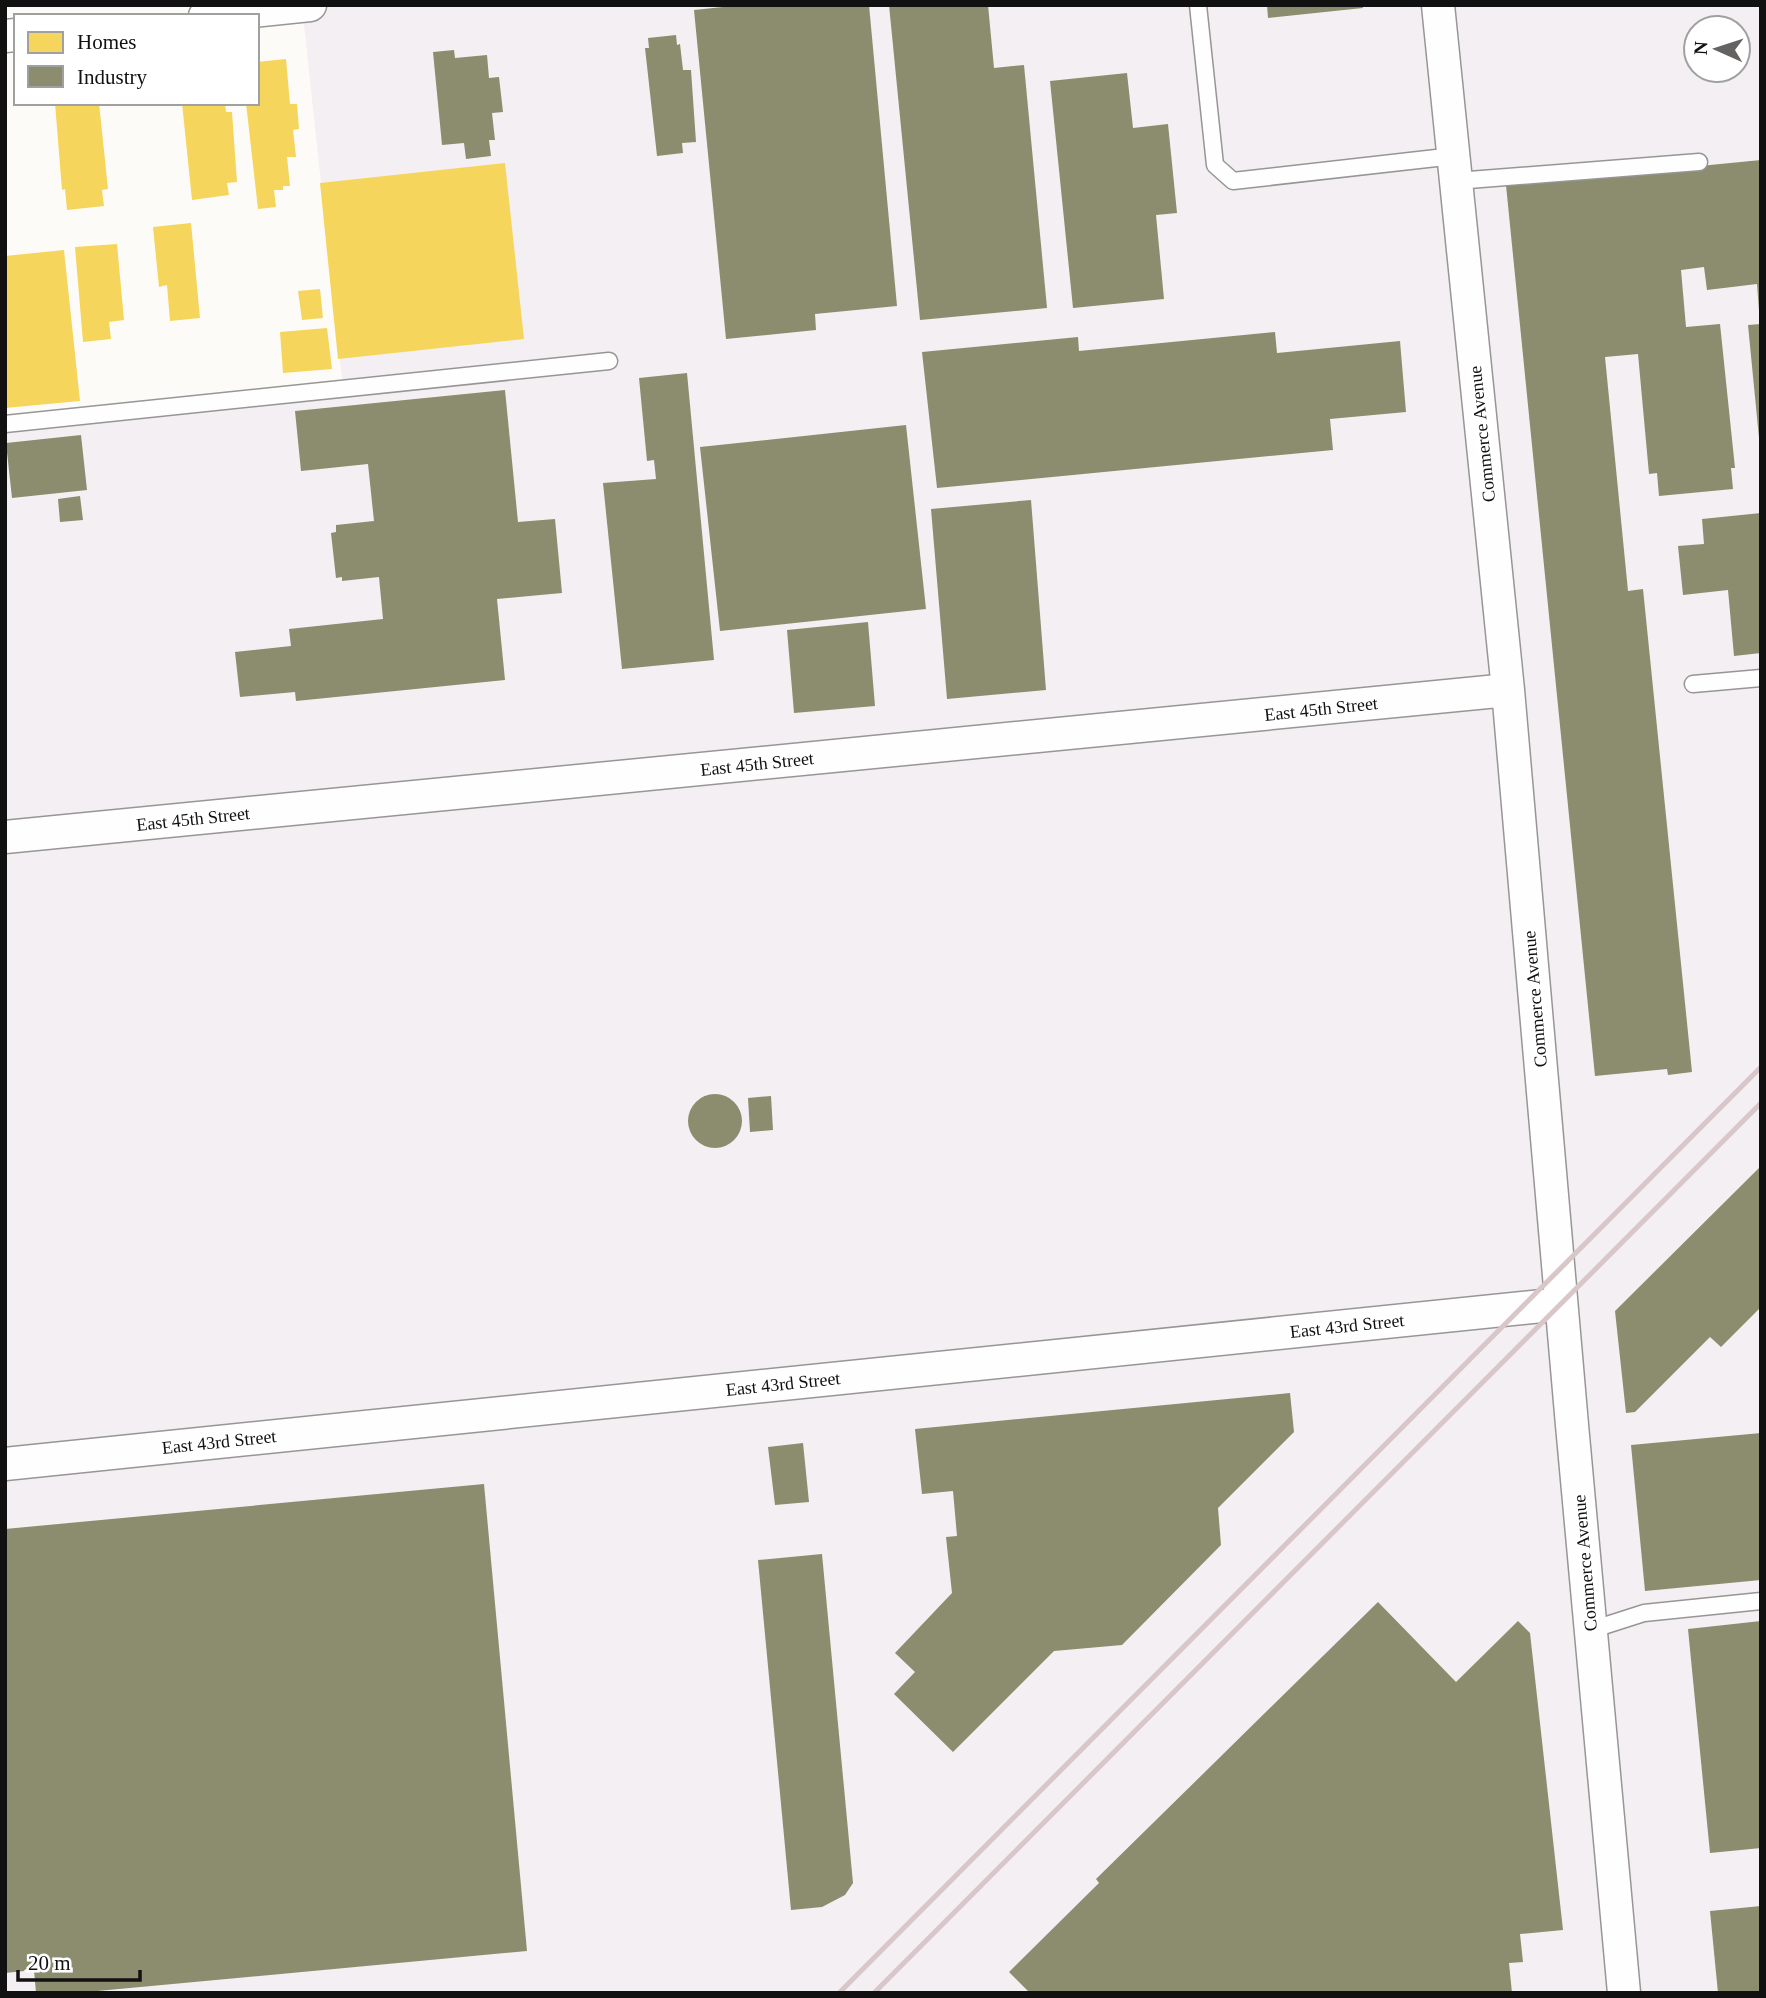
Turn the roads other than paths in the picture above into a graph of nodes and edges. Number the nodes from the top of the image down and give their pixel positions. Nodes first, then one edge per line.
1 (310, 5) edge
2 (1198, 5) edge
3 (1438, 5) edge
4 (224, 14) edge
5 (1699, 162) dead end
6 (1455, 168) junction
7 (609, 361) dead end
8 (5, 424) edge
9 (1761, 678) edge
10 (1693, 684) dead end
11 (1508, 690) junction
12 (5, 838) edge
13 (1561, 1304) junction
14 (5, 1464) edge
15 (1761, 1601) edge
16 (1591, 1630) junction
17 (1624, 1993) edge

1 - 4 street
2 - 6 lane
3 - 6 street, Commerce Avenue
5 - 6 lane
6 - 11 street, Commerce Avenue
7 - 8 lane
9 - 10 lane
11 - 12 street, East 45th Street
11 - 13 street, Commerce Avenue
13 - 14 street, East 43rd Street
13 - 16 street, Commerce Avenue
15 - 16 lane
16 - 17 street, Commerce Avenue

